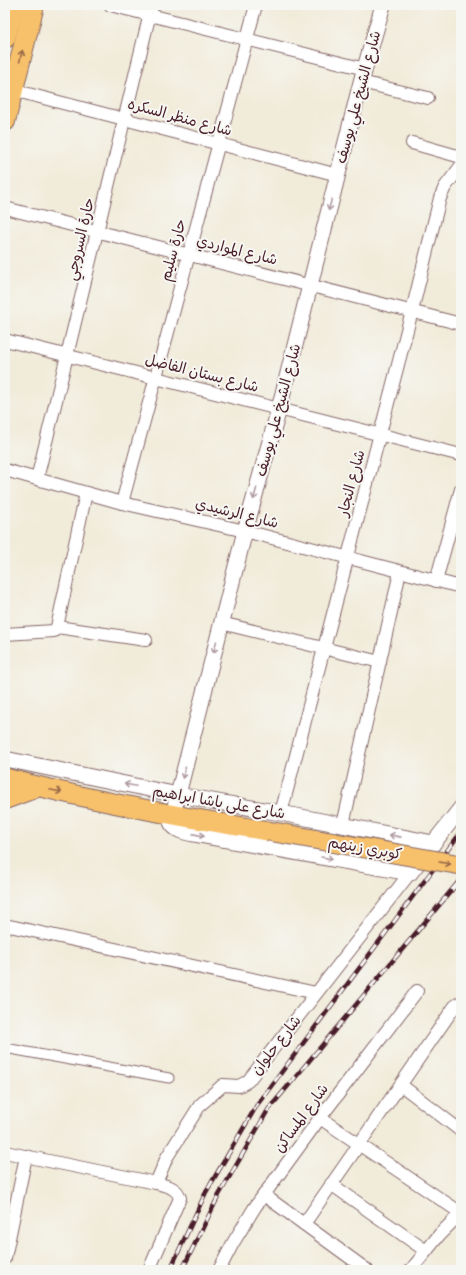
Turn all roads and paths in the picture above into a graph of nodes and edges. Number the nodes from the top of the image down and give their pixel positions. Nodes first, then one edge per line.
1 (14, 5) edge
2 (34, 5) edge
3 (110, 5) edge
4 (256, 5) edge
5 (382, 5) edge
6 (151, 10) edge
7 (6, 33) edge
8 (246, 39) junction
9 (363, 75) junction
10 (13, 90) junction
11 (428, 98) dead end
12 (124, 118) junction
13 (5, 121) edge
14 (218, 143) junction
15 (412, 143) dead end
16 (461, 157) edge
17 (461, 166) edge
18 (338, 175) junction
19 (5, 208) edge
20 (99, 231) junction
21 (189, 254) junction
22 (310, 285) junction
23 (412, 311) junction
24 (461, 324) edge
25 (5, 340) edge
26 (68, 356) junction
27 (156, 378) junction
28 (279, 409) junction
29 (380, 434) junction
30 (461, 455) edge
31 (5, 470) edge
32 (37, 479) junction
33 (461, 489) edge
34 (86, 493) junction
35 (122, 503) junction
36 (244, 531) junction
37 (348, 559) junction
38 (400, 572) junction
39 (436, 581) junction
40 (461, 587) edge
41 (222, 623) junction
42 (57, 627) junction
43 (5, 634) edge
44 (146, 640) dead end
45 (325, 648) junction
46 (380, 662) junction
47 (5, 759) edge
48 (5, 778) edge
49 (37, 786) junction
50 (178, 795) junction
51 (5, 799) edge
52 (461, 808) edge
53 (281, 813) junction
54 (172, 816) junction
55 (343, 825) junction
56 (268, 831) joint
57 (433, 843) junction
58 (461, 866) edge
59 (410, 873) junction
60 (5, 926) edge
61 (417, 990) dead end
62 (316, 993) junction
63 (461, 1002) edge
64 (5, 1048) edge
65 (169, 1078) dead end
66 (401, 1085) junction
67 (320, 1118) junction
68 (461, 1131) edge
69 (359, 1145) junction
70 (5, 1152) edge
71 (26, 1156) junction
72 (156, 1183) junction
73 (331, 1184) junction
74 (264, 1195) junction
75 (461, 1213) edge
76 (304, 1224) junction
77 (426, 1251) junction
78 (5, 1258) edge
79 (149, 1270) edge
80 (219, 1270) edge
81 (367, 1270) edge
82 (411, 1270) edge

1 - 7 highway
10 -> 2 highway
3 - 6 street
4 - 8 street, حارة سليم
5 - 9 street, شارع الشيخ علي يوسف
6 - 8 street
6 - 12 street, حارة السروجي
8 - 9 street
8 - 14 street, حارة سليم
9 - 11 street
9 - 18 street, شارع الشيخ علي يوسف
10 - 12 street, شارع منظر السكره
10 - 13 highway
12 - 14 street, شارع منظر السكره
12 - 20 street, حارة السروجي
14 - 18 street, شارع منظر السكره
14 - 21 street, حارة سليم
15 - 16 street
17 - 23 street, شارع النجار
18 -> 22 street, شارع الشيخ علي يوسف
19 - 20 street, شارع المواردي
20 - 21 street, شارع المواردي
20 - 26 street, حارة السروجي
21 - 22 street, شارع المواردي
21 - 27 street, حارة سليم
22 - 23 street, شارع المواردي
22 - 28 street, شارع الشيخ علي يوسف
23 - 24 street, شارع المواردي
23 - 29 street, شارع النجار
25 - 26 street, شارع بستان الفاضل
26 - 27 street, شارع بستان الفاضل
26 - 32 street, حارة السروجي
27 - 28 street, شارع بستان الفاضل
27 - 35 street, حارة سليم
28 - 29 street, شارع بستان الفاضل
28 -> 36 street, شارع الشيخ علي يوسف
29 - 30 street, شارع بستان الفاضل
29 - 37 street, شارع النجار
31 - 32 street, شارع الرشيدي
32 - 34 street, شارع الرشيدي
33 - 39 street
34 - 35 street, شارع الرشيدي
34 - 42 street
35 - 36 street, شارع الرشيدي
36 - 37 street, شارع الرشيدي
36 - 41 street, شارع الشيخ علي يوسف
37 - 38 street, شارع الرشيدي
37 - 45 street, شارع النجار
38 - 39 street, شارع الرشيدي
38 - 46 street
39 - 40 street, شارع الرشيدي
41 - 45 street
41 -> 50 street, شارع الشيخ علي يوسف
42 - 43 street
42 - 44 street
45 - 46 street
45 - 53 street, شارع النجار
46 - 55 street
50 -> 47 street, شارع على باشا ابراهيم
48 - 49 main road, شارع على باشا ابراهيم
49 - 51 highway
49 -> 54 main road, شارع على باشا ابراهيم
50 - 53 street, شارع على باشا ابراهيم
50 - 54 street, شارع الشيخ علي يوسف
52 - 57 street, شارع حلوان
53 - 55 street, شارع على باشا ابراهيم
54 - 56 main road, شارع على باشا ابراهيم
54 -> 59 street, شارع على باشا ابراهيم
57 -> 55 street, شارع على باشا ابراهيم
56 -> 58 main road, كوبري زينهم, bridge
57 - 59 street, شارع حلوان
59 - 62 street, شارع حلوان
60 - 62 street
61 - 67 street, شارع المساكن
62 - 72 street, شارع حلوان
63 - 66 street
64 - 65 street
66 - 68 street
66 - 69 street
67 - 69 street
67 - 74 street, شارع المساكن
69 - 73 street
69 - 75 street
70 - 71 street
71 - 72 street
71 - 78 street
72 - 79 street
73 - 76 street
73 - 77 street
74 - 76 street
74 - 80 street, شارع المساكن
75 - 77 street
76 - 81 street
77 - 82 street

